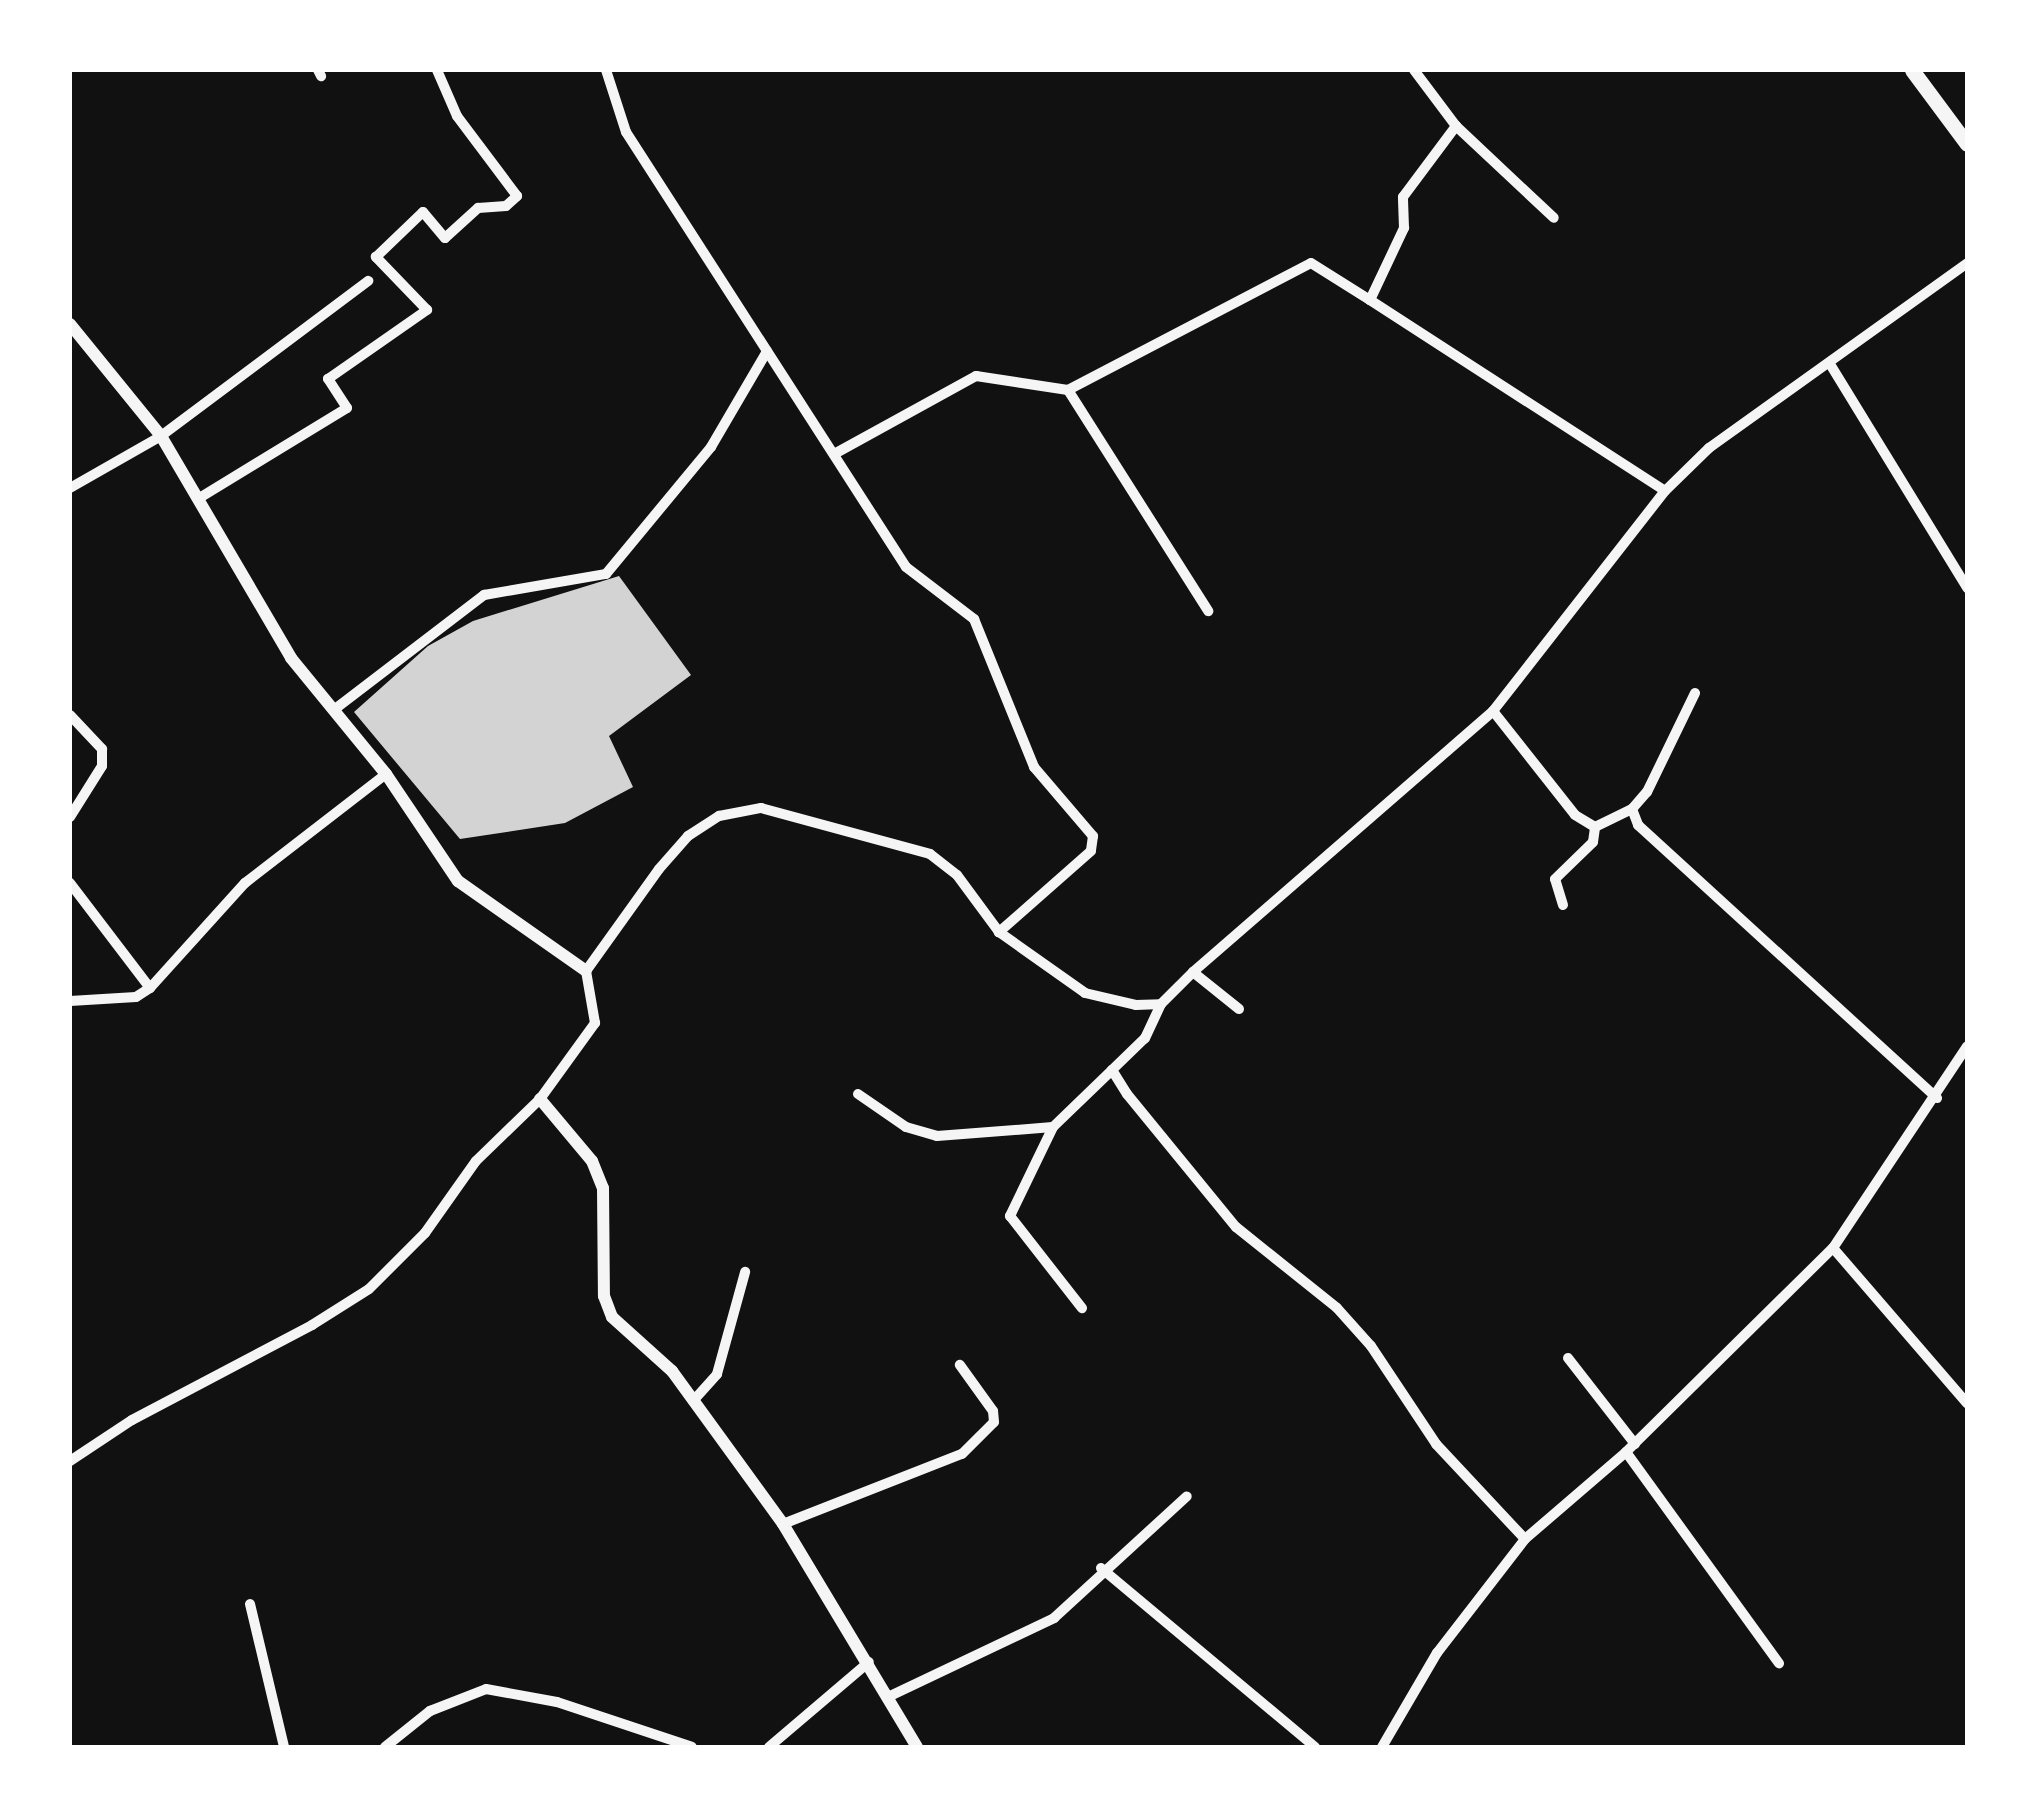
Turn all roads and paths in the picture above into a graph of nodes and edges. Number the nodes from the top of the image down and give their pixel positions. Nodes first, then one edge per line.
1 (437, 70) edge
2 (606, 70) edge
3 (1414, 70) edge
4 (1912, 70) edge
5 (1456, 126) junction
6 (1967, 144) edge
7 (1554, 218) dead end
8 (1967, 262) edge
9 (368, 282) dead end
10 (1370, 300) junction
11 (70, 324) edge
12 (766, 350) junction
13 (1830, 364) junction
14 (1068, 390) junction
15 (161, 436) junction
16 (836, 452) junction
17 (70, 488) edge
18 (1664, 491) junction
19 (201, 498) junction
20 (1967, 588) edge
21 (1208, 611) dead end
22 (1695, 693) dead end
23 (335, 710) junction
24 (1493, 712) junction
25 (70, 715) edge
26 (386, 774) junction
27 (1632, 809) junction
28 (70, 816) edge
29 (1596, 827) junction
30 (70, 883) edge
31 (1563, 905) dead end
32 (999, 932) junction
33 (586, 971) junction
34 (1193, 972) junction
35 (150, 988) junction
36 (70, 1001) edge
37 (1161, 1004) junction
38 (1239, 1009) dead end
39 (1967, 1046) edge
40 (1112, 1070) junction
41 (858, 1094) dead end
42 (1937, 1098) junction
43 (540, 1099) junction
44 (1053, 1128) junction
45 (1834, 1248) junction
46 (744, 1272) dead end
47 (1082, 1308) dead end
48 (1568, 1358) dead end
49 (960, 1364) dead end
50 (693, 1401) junction
51 (1967, 1404) edge
52 (1630, 1448) junction
53 (70, 1461) edge
54 (1187, 1496) dead end
55 (782, 1524) junction
56 (1525, 1539) junction
57 (1101, 1568) junction
58 (250, 1604) dead end
59 (870, 1661) junction
60 (1779, 1663) dead end
61 (890, 1696) junction
62 (284, 1747) edge
63 (385, 1747) edge
64 (692, 1747) edge
65 (769, 1747) edge
66 (917, 1747) edge
67 (1315, 1747) edge
68 (1382, 1747) edge

1 - 19 street
2 - 12 street
3 - 5 street
4 - 6 main road
5 - 7 street
5 - 10 street
8 - 13 street
9 - 15 street
10 - 14 street
10 - 18 street
11 - 15 street
12 - 16 street
12 - 23 street
13 - 18 street
13 - 20 street
14 - 16 street
14 - 21 street
15 - 17 street
15 - 19 street
16 - 32 street
18 - 24 street
19 - 23 street
22 - 27 street
23 - 26 street
24 - 29 street
24 - 34 street
25 - 28 street
26 - 33 street
26 - 35 street
27 - 29 street
27 - 42 street
29 - 31 street
30 - 35 street
32 - 33 street
32 - 37 street
33 - 43 street
34 - 37 street
34 - 38 street
35 - 36 street
37 - 40 street
39 - 42 street
40 - 44 street
40 - 56 street
41 - 44 street
42 - 45 street
43 - 50 street
43 - 53 street
44 - 47 street
45 - 51 street
45 - 52 street
46 - 50 street
48 - 52 street
49 - 55 street
50 - 55 street
52 - 56 street
52 - 60 street
54 - 57 street
55 - 59 street
56 - 68 street
57 - 61 street
57 - 67 street
58 - 62 street
59 - 61 street
59 - 65 street
61 - 66 street
63 - 64 street

